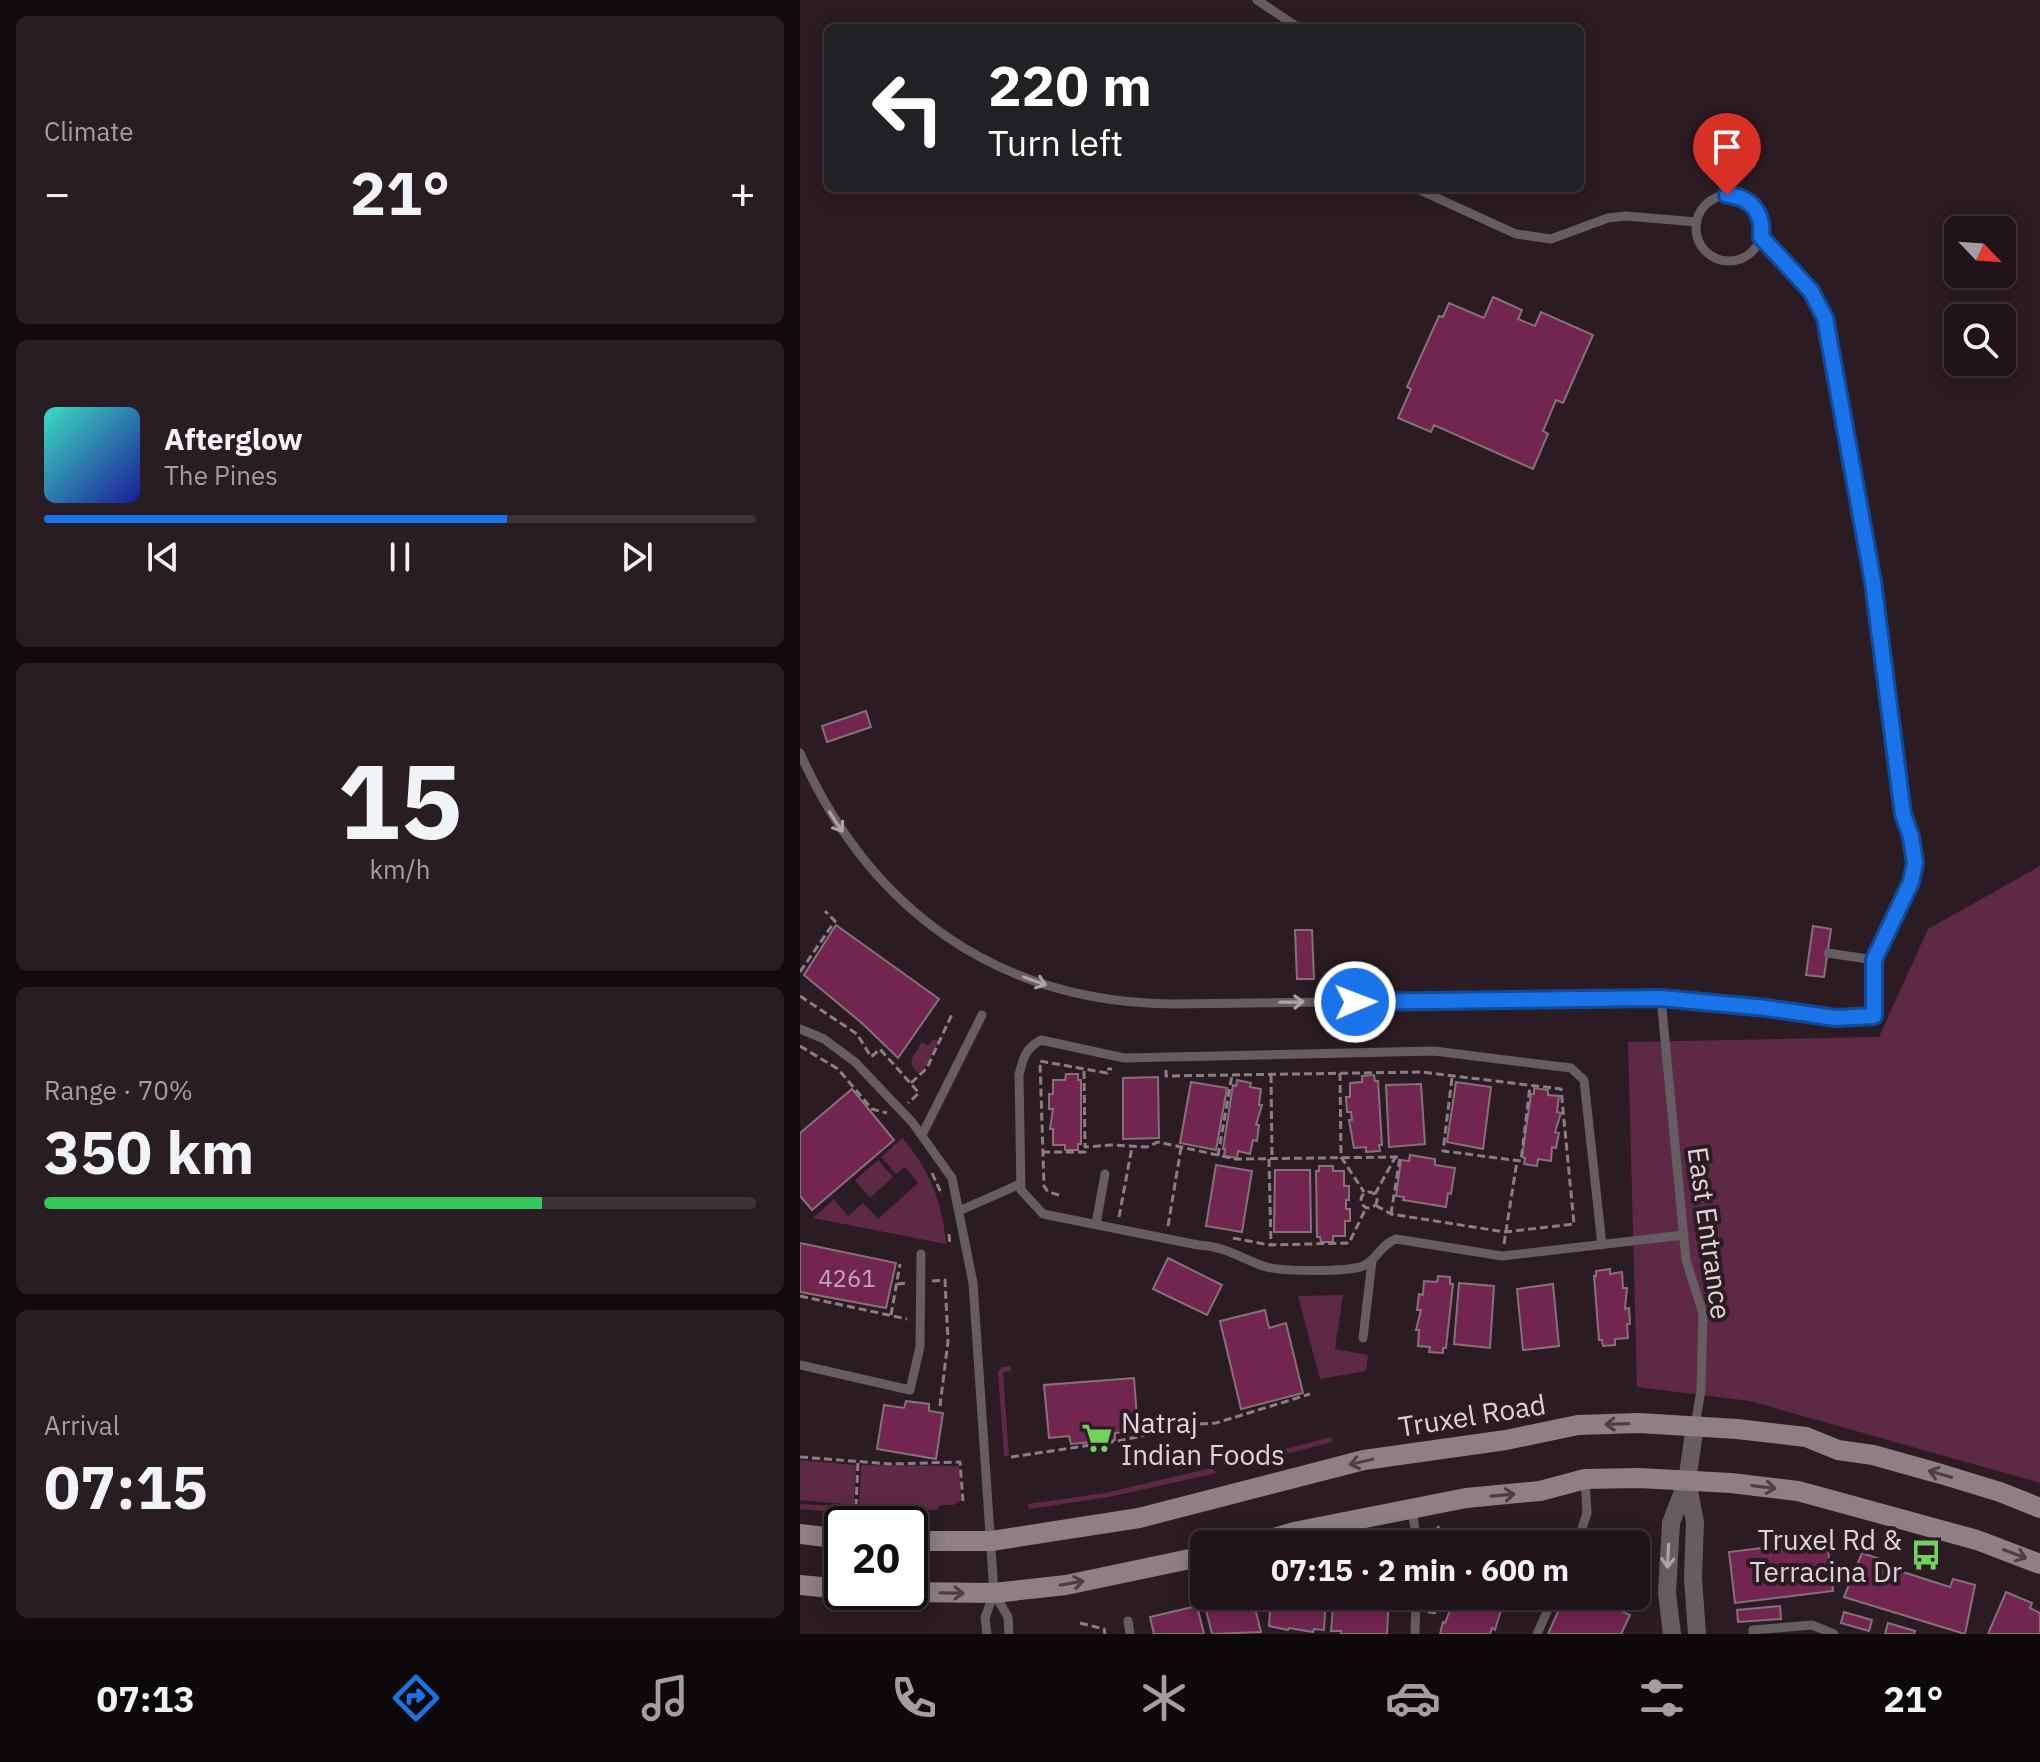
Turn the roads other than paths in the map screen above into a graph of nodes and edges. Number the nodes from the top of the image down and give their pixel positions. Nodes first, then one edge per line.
1 (1257, 0) edge
2 (1293, 24) edge
3 (1424, 192) edge
4 (1697, 222) junction
5 (1761, 237) junction
6 (800, 753) edge
7 (1828, 953) dead end
8 (1874, 960) junction
9 (1661, 998) junction
10 (982, 1015) dead end
11 (800, 1029) edge
12 (922, 1135) junction
13 (1105, 1174) dead end
14 (1020, 1184) junction
15 (959, 1211) junction
16 (1096, 1224) junction
17 (1684, 1235) junction
18 (1602, 1245) junction
19 (921, 1254) dead end
20 (1372, 1261) junction
21 (1363, 1338) dead end
22 (800, 1365) edge
23 (1695, 1426) junction
24 (1585, 1479) junction
25 (1687, 1481) junction
26 (2040, 1508) edge
27 (1412, 1509) junction
28 (1304, 1530) edge
29 (1415, 1530) edge
30 (1582, 1530) edge
31 (800, 1534) edge
32 (824, 1537) edge
33 (928, 1541) edge
34 (991, 1541) junction
35 (1190, 1559) edge
36 (2040, 1564) edge
37 (800, 1585) edge
38 (824, 1587) edge
39 (928, 1592) edge
40 (994, 1593) junction
41 (1416, 1610) edge
42 (1548, 1610) edge
43 (1128, 1621) dead end
44 (987, 1634) edge
45 (1009, 1634) edge
46 (1130, 1634) edge
47 (1415, 1634) edge
48 (1537, 1634) edge
49 (1672, 1634) edge
50 (1697, 1634) edge
51 (1753, 1634) edge
52 (1834, 1634) edge

1 - 2 lane
3 - 4 lane
4 - 5 lane
4 - 5 lane
5 - 8 lane
6 -> 9 lane
7 - 8 lane
8 - 9 lane
9 - 17 lane, East Entrance
10 - 12 lane
11 - 12 lane
12 - 15 lane
13 - 16 lane
14 - 15 lane
14 - 16 lane
14 - 18 lane
15 - 34 lane
16 - 20 lane
17 - 18 lane
17 - 23 lane, East Entrance
18 - 20 lane
19 - 22 lane
20 - 21 lane
23 - 25 street
26 -> 23 main road, Truxel Road
23 -> 34 main road, Truxel Road
24 - 25 main road
27 -> 24 main road
24 - 30 lane
25 -> 36 main road
25 -> 49 street
25 - 50 street
27 - 28 main road
27 - 29 lane
31 - 32 main road
33 - 34 main road, Truxel Road
34 - 40 lane
40 -> 35 main road
37 - 38 main road
39 -> 40 main road
40 - 44 lane
40 - 45 lane
41 - 47 lane
42 - 48 lane
43 - 46 lane
51 - 52 lane

